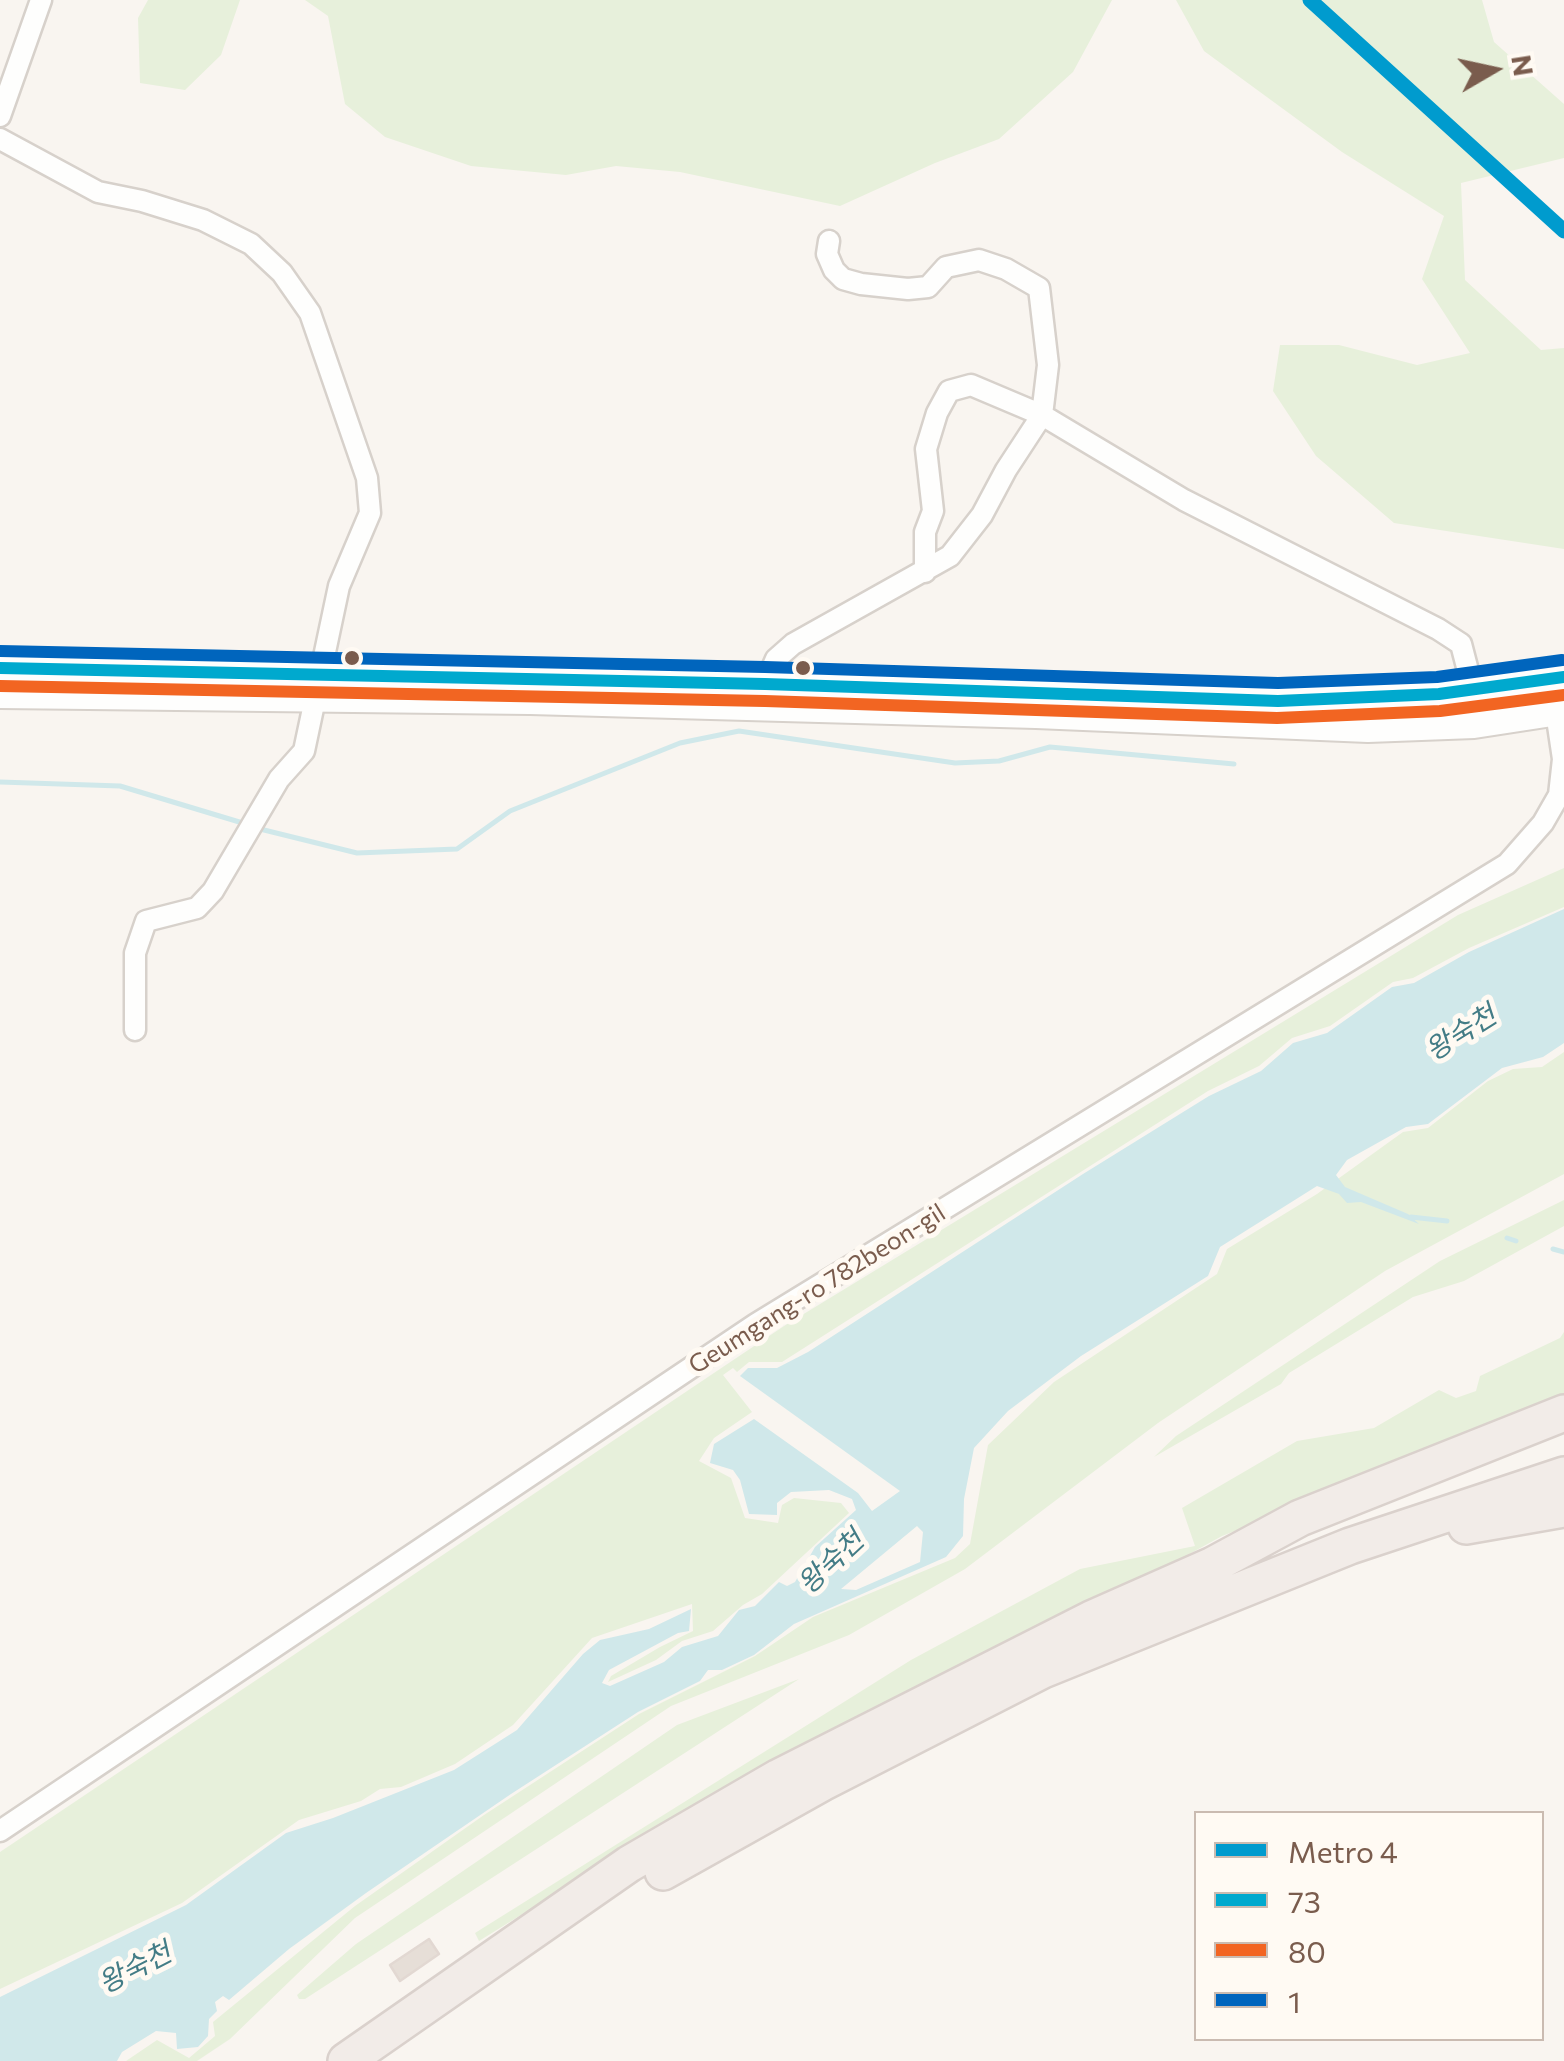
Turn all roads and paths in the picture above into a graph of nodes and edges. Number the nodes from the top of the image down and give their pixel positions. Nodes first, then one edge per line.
1 (41, 0) edge
2 (0, 116) edge
3 (0, 139) edge
4 (828, 241) dead end
5 (1042, 414) junction
6 (925, 572) junction
7 (0, 668) edge
8 (1564, 677) edge
9 (317, 685) junction
10 (1473, 690) junction
11 (0, 694) edge
12 (764, 695) junction
13 (1560, 711) edge
14 (1474, 724) junction
15 (1564, 760) edge
16 (135, 1030) dead end
17 (1564, 1413) edge
18 (1564, 1450) edge
19 (1564, 1475) edge
20 (1564, 1509) edge
21 (1214, 1565) junction
22 (1286, 1570) junction
23 (0, 1831) edge
24 (346, 2061) edge
25 (386, 2061) edge

1 - 2 street
3 - 9 street
4 - 5 street
5 - 6 street
5 - 6 street
5 - 10 street
6 - 12 street
7 - 9 street
8 - 10 street
9 - 11 street
9 - 12 street
9 - 16 street
10 - 12 street
10 - 14 street
12 - 14 street
13 - 14 street
13 - 15 street, Geumgang-ro 782beon-gil
15 - 23 street, Geumgang-ro 782beon-gil
17 - 21 highway
18 - 21 highway
19 - 22 highway
20 - 22 highway
21 - 24 highway
22 - 25 highway

